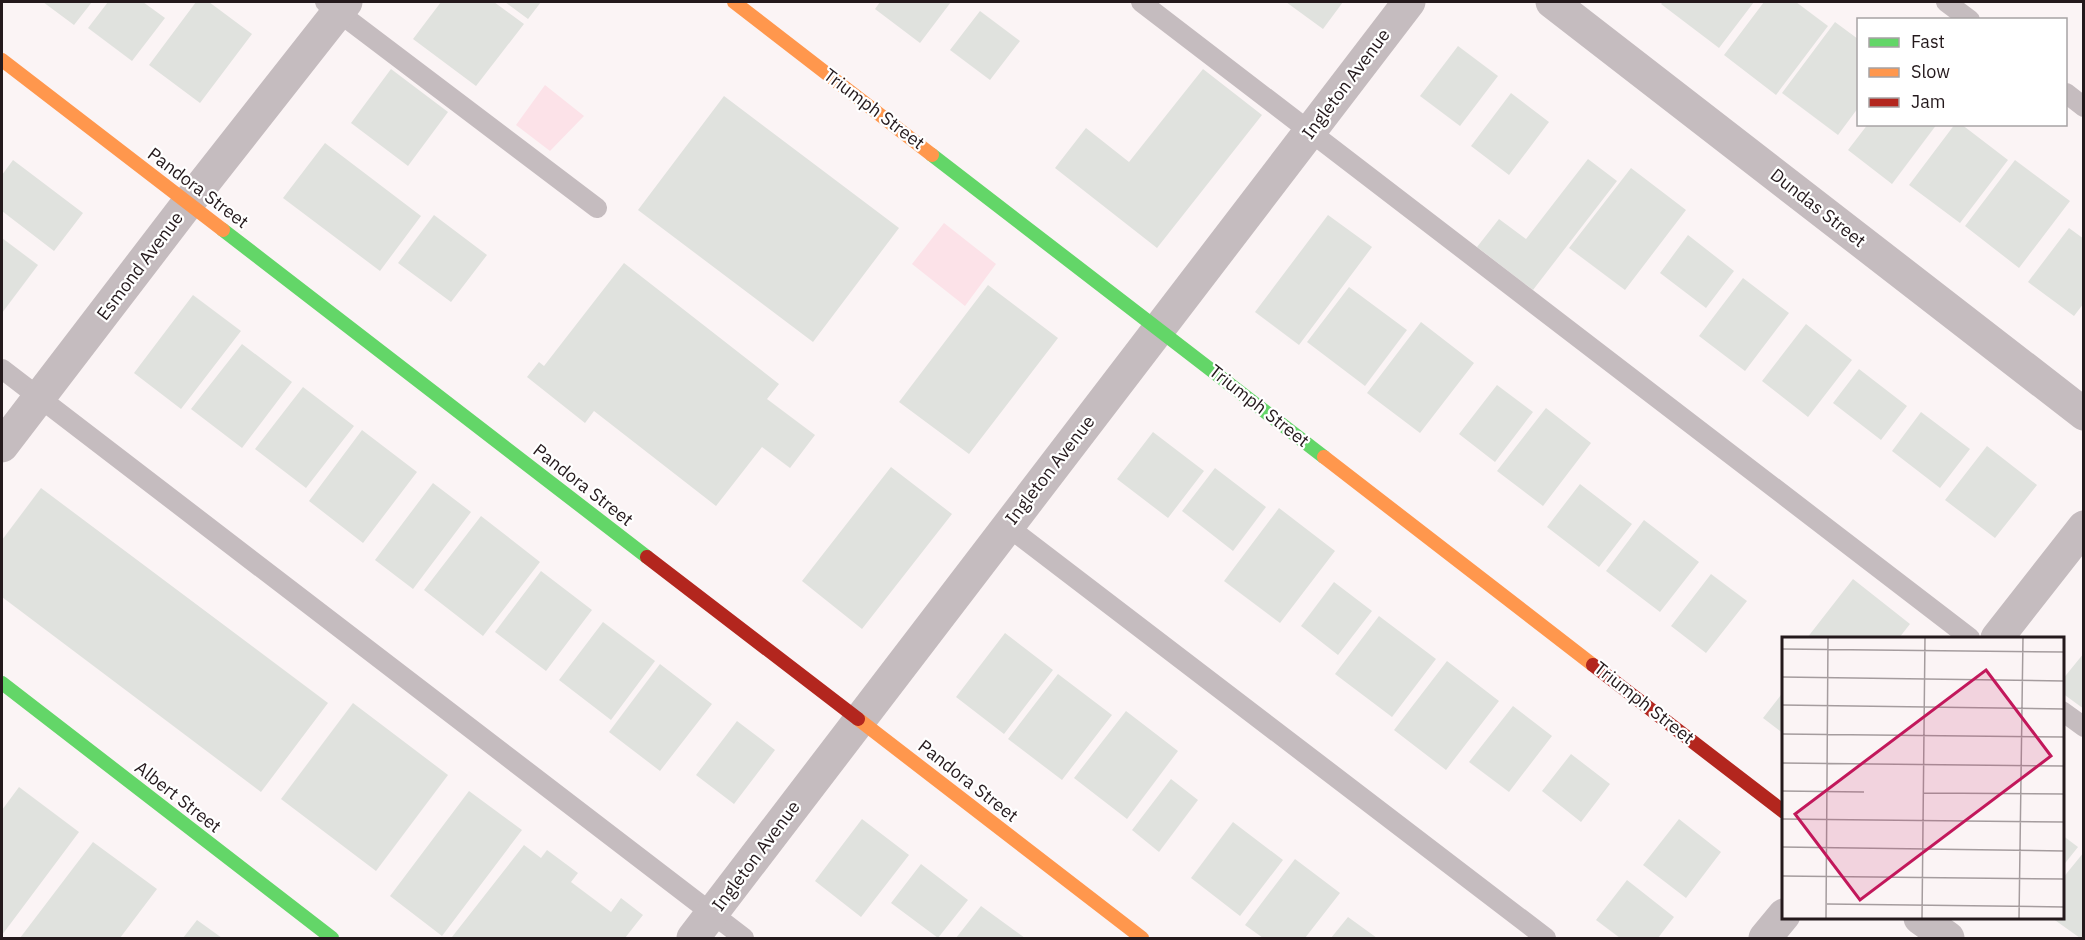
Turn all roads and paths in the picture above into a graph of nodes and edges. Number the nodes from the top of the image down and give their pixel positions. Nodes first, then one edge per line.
1 (734, 2) edge
2 (1141, 2) edge
3 (1409, 2) edge
4 (1552, 2) edge
5 (1946, 2) edge
6 (336, 5) edge
7 (1967, 18) edge
8 (2, 60) edge
9 (2067, 94) edge
10 (2084, 107) edge
11 (1309, 132) junction
12 (188, 202) junction
13 (597, 208) dead end
14 (1159, 329) junction
15 (2, 369) edge
16 (39, 397) junction
17 (2084, 414) edge
18 (2, 446) edge
19 (1006, 526) junction
20 (2084, 526) edge
21 (1967, 637) edge
22 (1999, 637) edge
23 (2, 683) edge
24 (2064, 712) edge
25 (860, 721) junction
26 (2084, 727) edge
27 (1782, 810) edge
28 (1782, 918) edge
29 (1921, 919) edge
30 (703, 926) edge
31 (332, 939) edge
32 (744, 939) edge
33 (1142, 939) edge
34 (1546, 939) edge
35 (1765, 939) edge
36 (1948, 939) edge

1 - 14 street, Triumph Street
2 - 11 lane
3 - 11 street, Ingleton Avenue
4 - 17 street, Dundas Street
5 - 7 lane
6 - 12 street, Esmond Avenue
6 - 13 lane
8 - 12 street, Pandora Street
9 - 10 lane
11 - 14 street, Ingleton Avenue
11 - 21 lane
12 - 16 street, Esmond Avenue
12 - 25 street, Pandora Street
14 - 19 street, Ingleton Avenue
14 - 27 street, Triumph Street
15 - 16 lane
16 - 18 street, Esmond Avenue
16 - 30 lane
19 - 25 street, Ingleton Avenue
19 - 34 lane
20 - 22 street
23 - 31 street, Albert Street
24 - 26 lane
25 - 30 street, Ingleton Avenue
25 - 33 street, Pandora Street
28 - 35 street
29 - 36 street
30 - 32 lane

